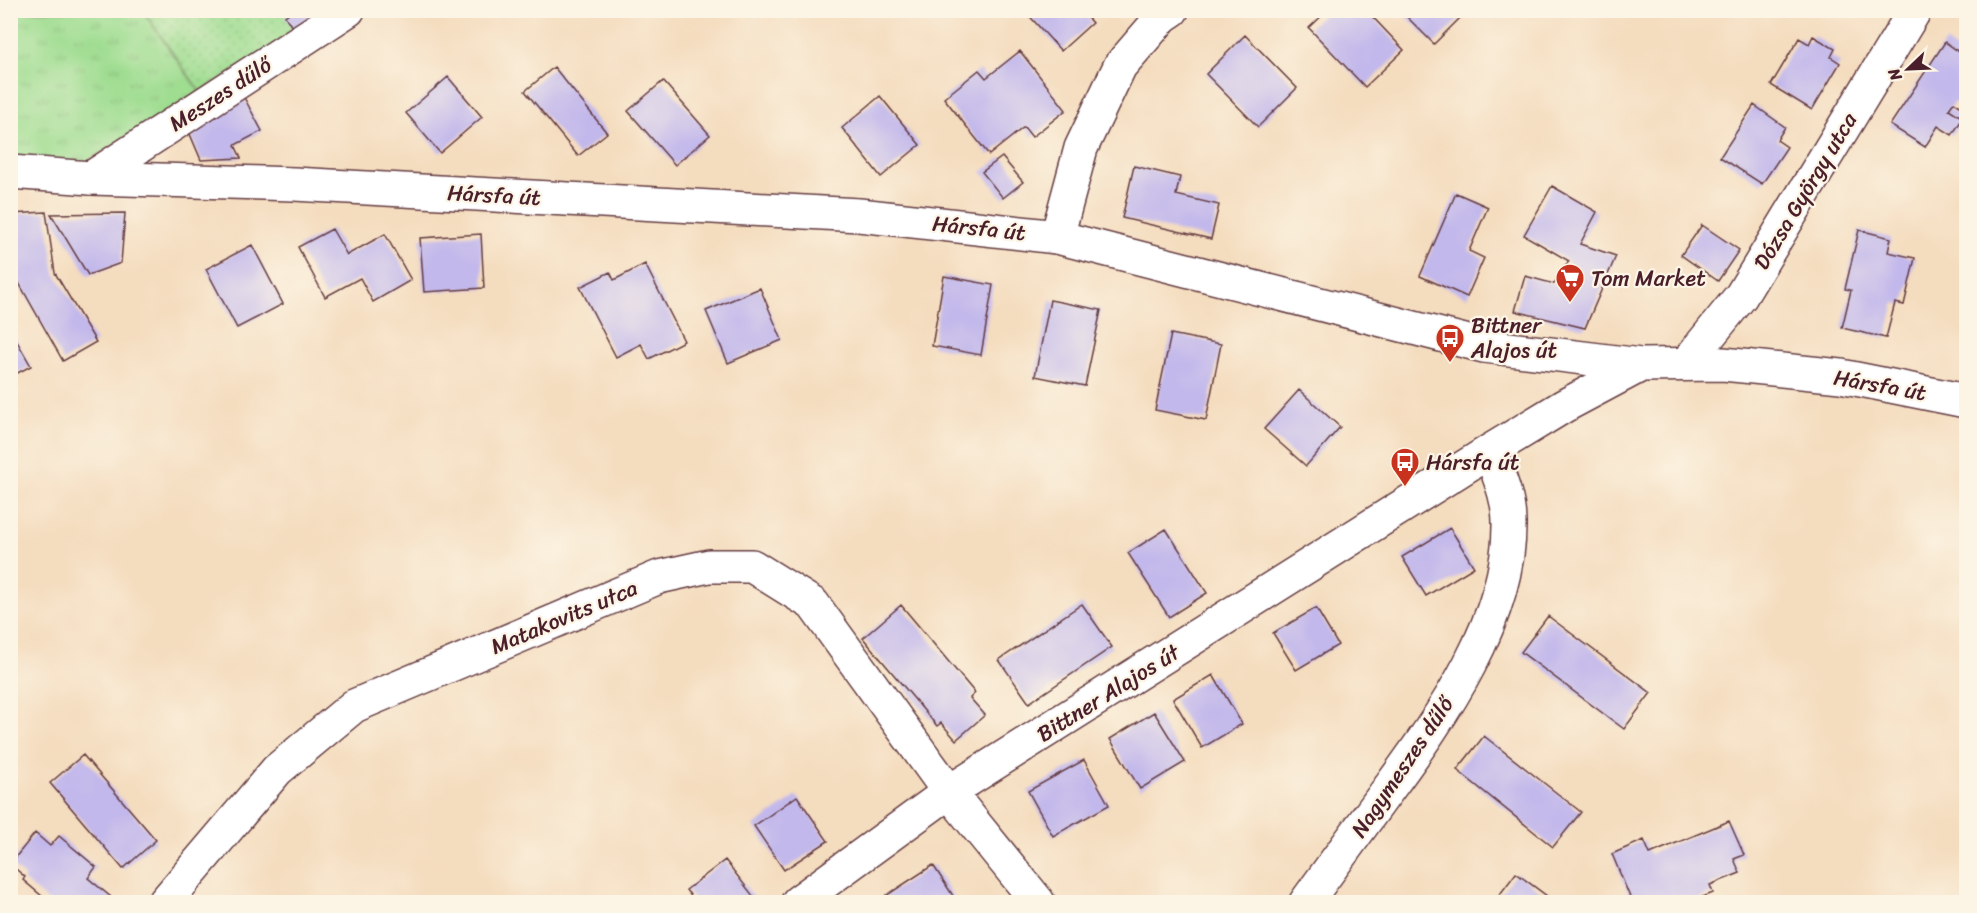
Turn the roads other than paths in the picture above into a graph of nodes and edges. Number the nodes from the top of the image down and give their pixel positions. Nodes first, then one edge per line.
1 (348, 10) edge
2 (1172, 10) edge
3 (1915, 10) edge
4 (10, 172) edge
5 (92, 178) junction
6 (1057, 237) junction
7 (1686, 364) junction
8 (1641, 365) junction
9 (1966, 401) edge
10 (1490, 451) junction
11 (949, 792) junction
12 (165, 903) edge
13 (798, 903) edge
14 (1038, 903) edge
15 (1306, 903) edge

1 - 5 street, Meszes dűlő
2 - 6 street
3 - 7 street, Dózsa György utca
4 - 5 street, Hársfa út
5 - 6 street, Hársfa út
6 - 8 street, Hársfa út
7 - 8 street, Hársfa út
7 - 9 street, Hársfa út
8 - 10 street, Bittner Alajos út
10 - 11 street, Bittner Alajos út
10 - 15 street, Nagymeszes dűlő
11 - 12 street, Matakovits utca
11 - 13 street, Bittner Alajos út
11 - 14 street

